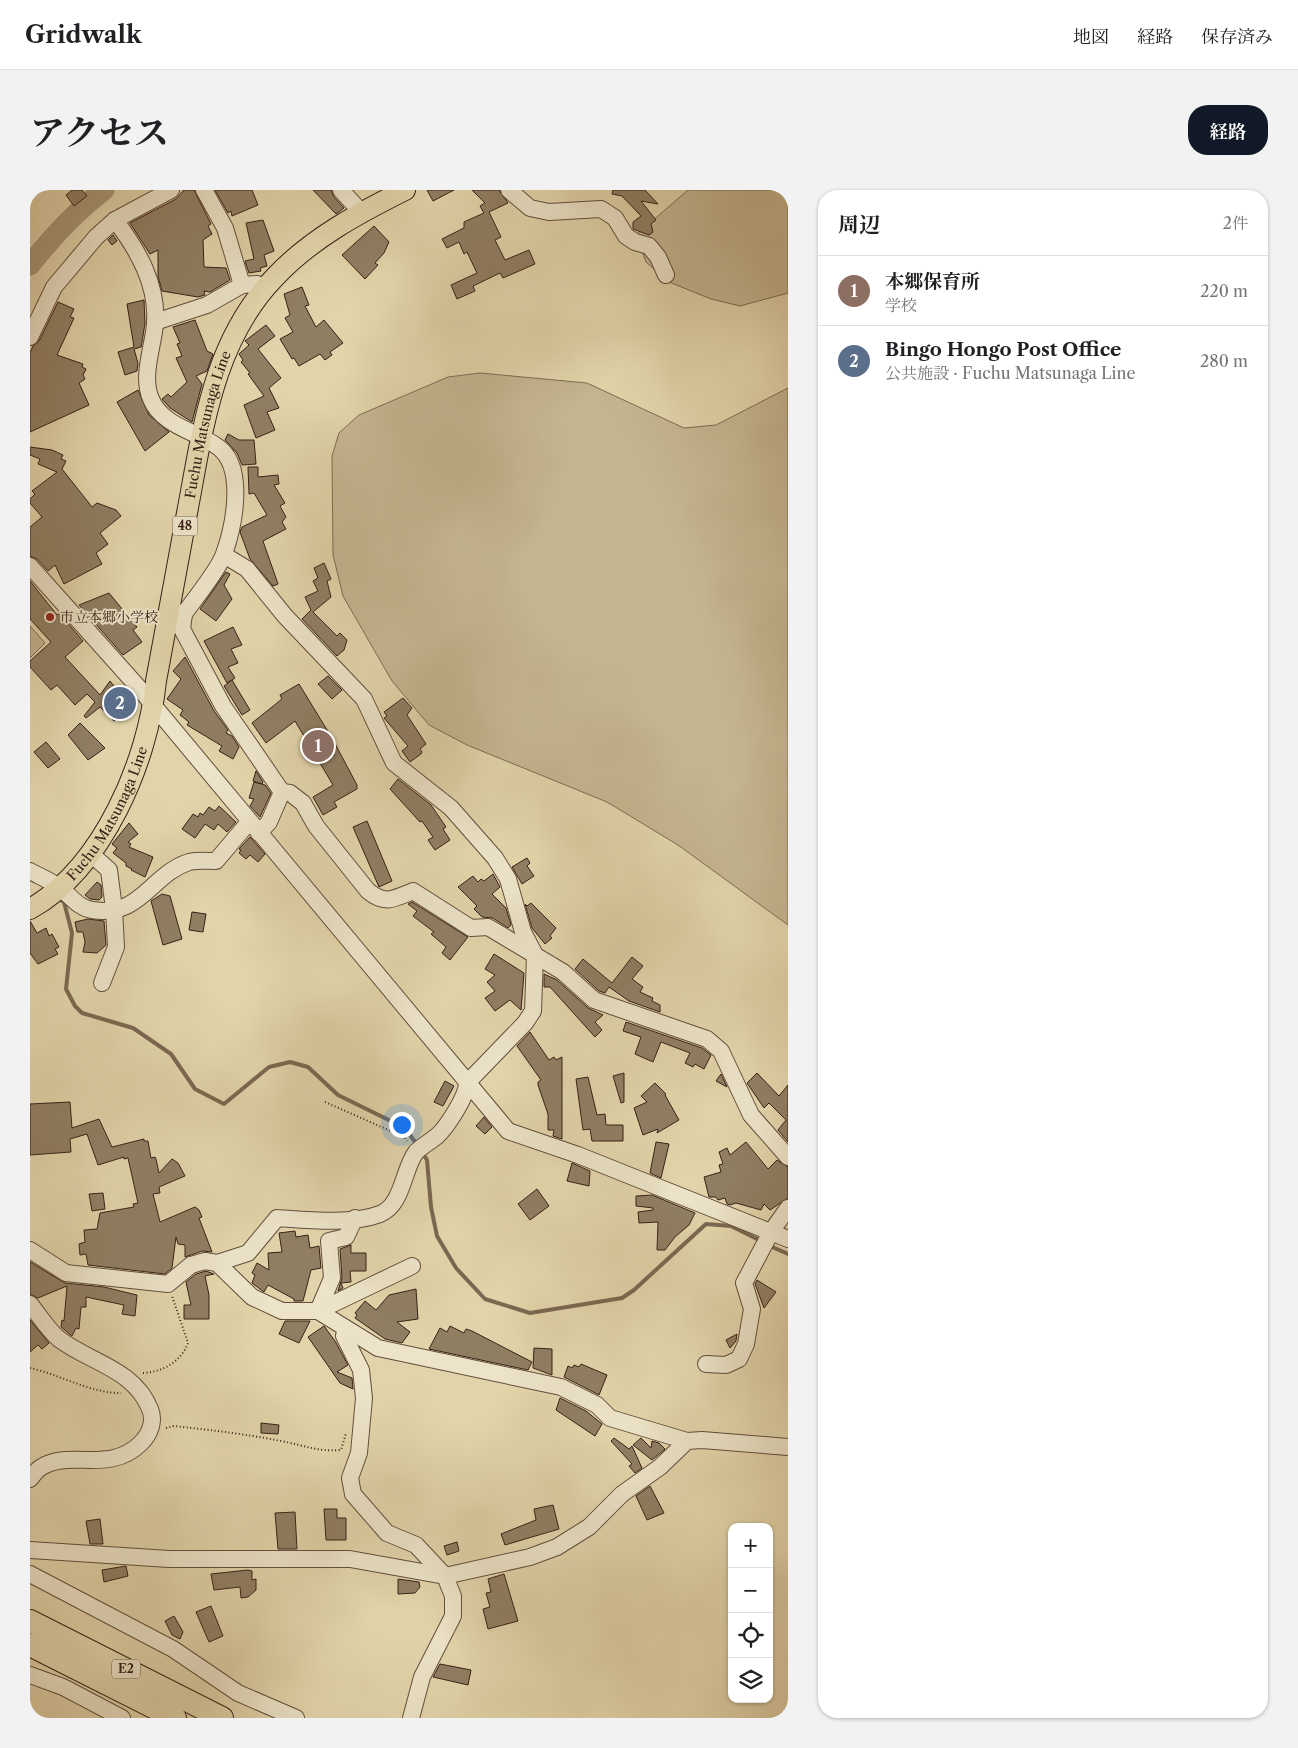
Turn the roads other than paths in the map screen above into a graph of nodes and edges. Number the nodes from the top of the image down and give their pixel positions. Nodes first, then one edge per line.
1 (169, 190) edge
2 (204, 190) edge
3 (341, 190) edge
4 (509, 190) edge
5 (401, 191) edge
6 (362, 213) junction
7 (115, 220) junction
8 (666, 274) dead end
9 (242, 285) junction
10 (265, 289) junction
11 (155, 322) junction
12 (30, 337) edge
13 (201, 437) junction
14 (224, 555) junction
15 (30, 566) edge
16 (177, 612) junction
17 (153, 707) junction
18 (282, 792) junction
19 (254, 827) junction
20 (90, 852) junction
21 (30, 871) edge
22 (59, 887) junction
23 (30, 909) edge
24 (114, 909) junction
25 (535, 955) junction
26 (102, 983) dead end
27 (467, 1084) junction
28 (788, 1157) edge
29 (788, 1208) edge
30 (355, 1218) junction
31 (771, 1232) junction
32 (788, 1239) edge
33 (30, 1250) edge
34 (217, 1263) junction
35 (412, 1266) dead end
36 (30, 1304) edge
37 (318, 1311) junction
38 (346, 1329) junction
39 (706, 1364) dead end
40 (687, 1441) junction
41 (788, 1447) edge
42 (30, 1479) edge
43 (30, 1550) edge
44 (30, 1574) edge
45 (445, 1576) junction
46 (30, 1621) edge
47 (30, 1645) edge
48 (30, 1675) edge
49 (122, 1718) edge
50 (175, 1718) edge
51 (222, 1718) edge
52 (296, 1718) edge
53 (411, 1718) edge

1 - 7 street
2 - 9 street
3 - 6 street
4 - 8 street
5 - 6 main road, Fuchu Matsunaga Line / 48
6 - 10 main road, Fuchu Matsunaga Line / 48
7 - 11 street
7 - 12 street
9 - 10 street
9 - 11 street
10 - 13 main road, Fuchu Matsunaga Line / 48
11 - 13 street
13 - 14 street
13 - 16 main road, Fuchu Matsunaga Line / 48
14 - 16 street
14 - 25 street
15 - 17 street
16 - 17 main road, Fuchu Matsunaga Line / 48
16 - 18 street
17 - 19 street
17 - 20 main road, Fuchu Matsunaga Line / 48
18 - 19 street
18 - 25 street
19 - 24 street
19 - 27 street
20 - 22 main road, Fuchu Matsunaga Line / 48
20 - 24 street
21 - 22 street
22 - 23 main road, Fuchu Matsunaga Line / 48
22 - 24 street
24 - 26 street
25 - 27 street
25 - 28 street
27 - 30 street
27 - 31 street
29 - 31 street
30 - 34 street
30 - 37 street
31 - 32 street
31 - 39 street
33 - 34 street
34 - 37 street
35 - 37 street
36 - 42 street
37 - 38 street
38 - 40 street
38 - 45 street
40 - 41 street
40 - 45 street
43 - 45 street
44 - 52 street
45 - 53 street
46 - 51 highway, E2
47 - 50 highway, E2
48 - 49 street

